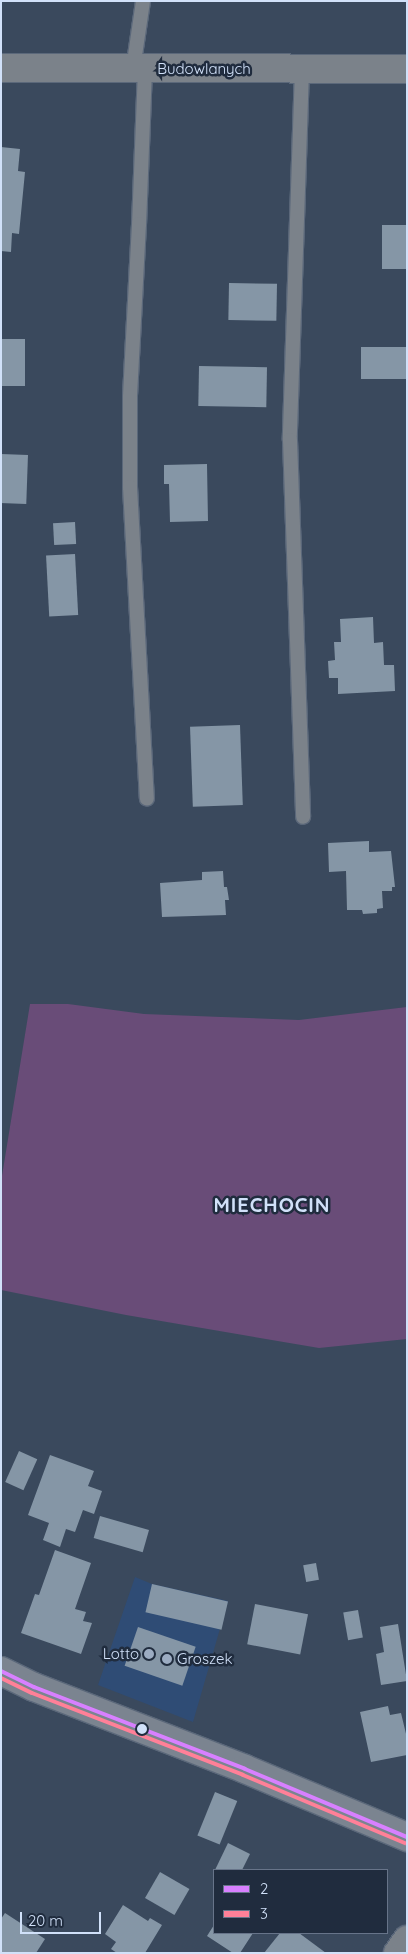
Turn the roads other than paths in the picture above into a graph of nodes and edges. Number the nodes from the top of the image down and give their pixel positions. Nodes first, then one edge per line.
1 (143, 1) edge
2 (1, 68) edge
3 (139, 69) junction
4 (302, 69) junction
5 (407, 69) edge
6 (147, 799) dead end
7 (303, 817) dead end
8 (1, 1671) edge
9 (407, 1837) edge
10 (407, 1940) edge
11 (398, 1953) edge

1 - 3 lane
2 - 3 street, Budowlanych
3 - 4 street, Budowlanych
3 - 6 lane
4 - 5 street, Budowlanych
4 - 7 lane
8 - 9 street
10 - 11 street

